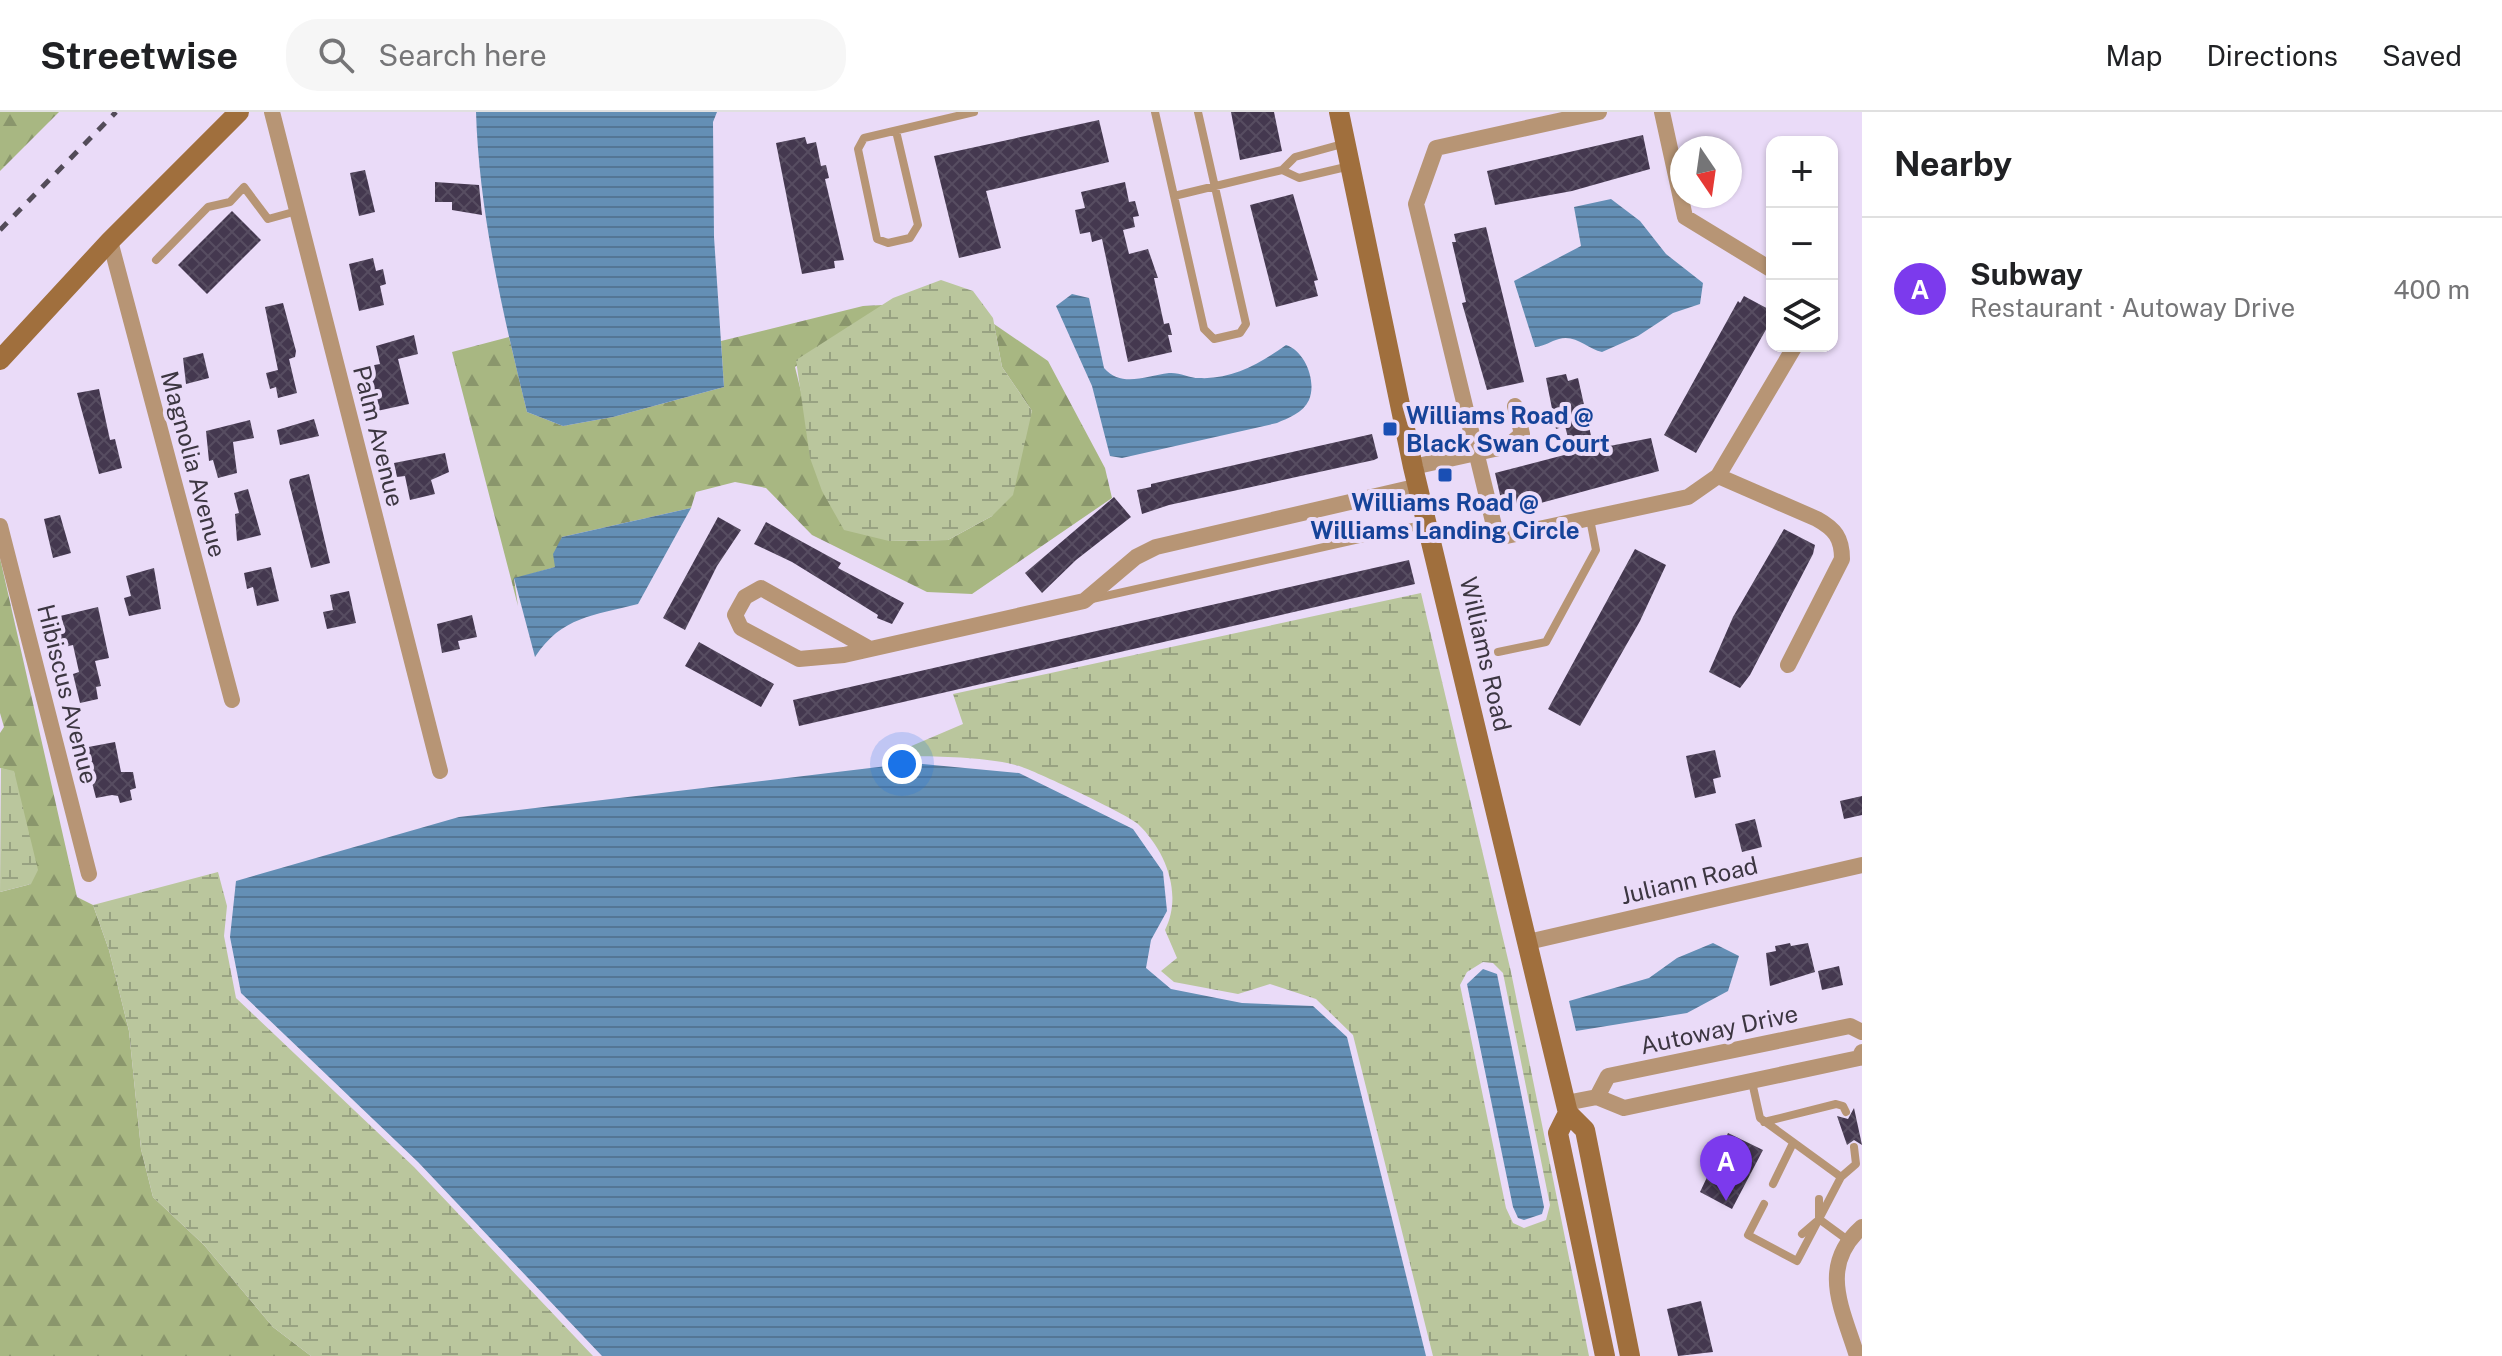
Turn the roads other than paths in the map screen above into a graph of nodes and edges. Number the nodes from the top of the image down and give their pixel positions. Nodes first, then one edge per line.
1 (239, 112) edge
2 (272, 112) edge
3 (974, 112) edge
4 (1155, 112) edge
5 (1198, 112) edge
6 (1339, 112) edge
7 (1599, 112) edge
8 (1662, 112) edge
9 (896, 131) junction
10 (1347, 143) junction
11 (1352, 165) junction
12 (1282, 170) junction
13 (1214, 186) junction
14 (1174, 196) junction
15 (297, 211) junction
16 (110, 241) junction
17 (156, 260) dead end
18 (1766, 266) edge
19 (1791, 352) edge
20 (0, 360) edge
21 (1515, 406) dead end
22 (1476, 453) junction
23 (1416, 476) junction
24 (1718, 476) junction
25 (1590, 518) junction
26 (1429, 523) junction
27 (0, 526) edge
28 (1084, 601) junction
29 (870, 649) junction
30 (1498, 652) dead end
31 (1788, 665) dead end
32 (232, 700) dead end
33 (440, 771) dead end
34 (1862, 865) edge
35 (89, 874) dead end
36 (1528, 942) junction
37 (1862, 1032) edge
38 (1862, 1052) edge
39 (1751, 1081) junction
40 (1597, 1097) junction
41 (1567, 1108) junction
42 (1846, 1112) dead end
43 (1764, 1122) junction
44 (1793, 1143) junction
45 (1854, 1147) dead end
46 (1841, 1177) junction
47 (1787, 1183) dead end
48 (1819, 1199) dead end
49 (1769, 1218) dead end
50 (1819, 1219) junction
51 (1862, 1227) edge
52 (1802, 1234) dead end
53 (1849, 1241) junction
54 (1605, 1356) edge
55 (1630, 1356) edge
56 (1857, 1356) edge

1 - 16 street
2 - 15 street, Palm Avenue
3 - 9 lane
4 - 14 lane
5 - 13 lane
6 - 10 street, Williams Road
7 - 22 street
8 - 18 street
9 - 9 lane
10 - 11 street, Williams Road
10 - 12 lane
11 - 12 lane
11 - 23 street, Williams Road
12 - 13 lane
13 - 14 lane
13 - 14 lane
15 - 17 lane
15 - 33 street, Palm Avenue
16 - 20 street
16 - 32 street, Magnolia Avenue
19 - 24 street
21 - 22 street
22 - 23 street
22 - 25 street
23 - 26 street, Williams Road
23 - 28 street
24 - 25 street
24 - 31 street
25 - 30 lane
26 - 28 lane
26 - 36 street, Williams Road
27 - 35 street, Hibiscus Avenue
28 - 29 street
29 - 29 street
34 - 36 street, Juliann Road
36 - 41 street, Williams Road
37 - 40 street, Autoway Drive
38 - 39 street
39 - 40 street
39 - 43 lane
40 - 41 street
41 - 54 street, Williams Road
41 - 55 street, Williams Road
42 - 43 lane
43 - 44 lane
44 - 46 lane
44 - 47 lane
45 - 46 lane
46 - 50 lane
48 - 50 lane
49 - 50 lane
50 - 52 lane
50 - 53 lane
51 - 53 street
53 - 56 street

